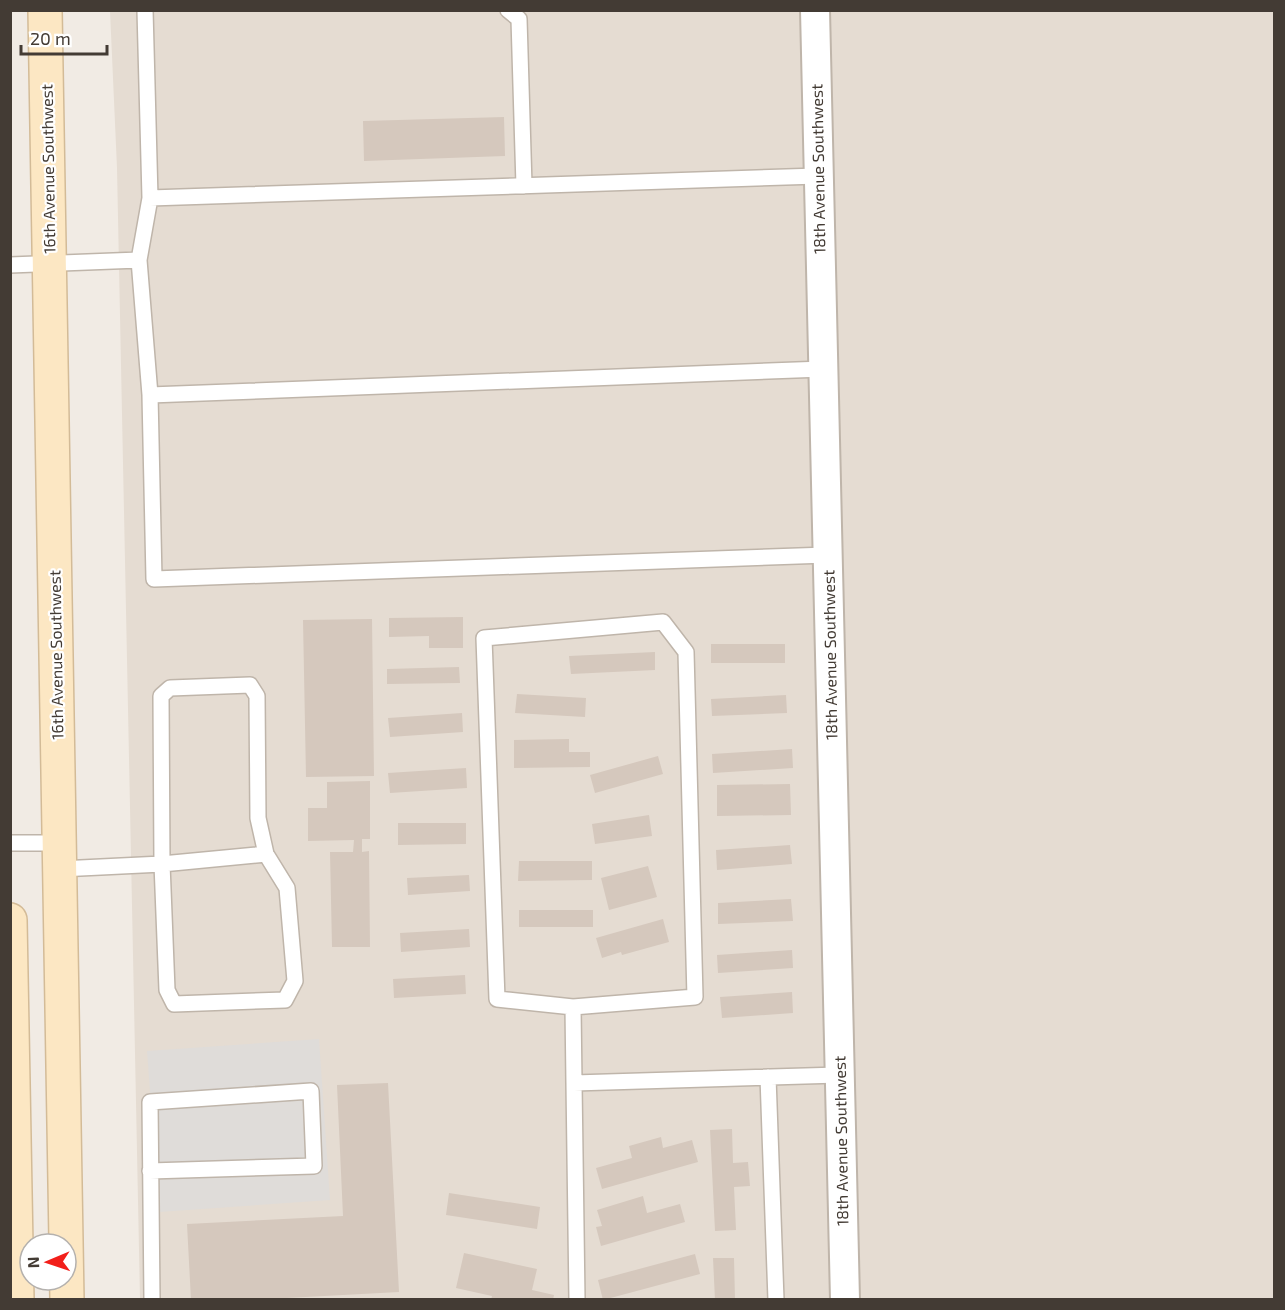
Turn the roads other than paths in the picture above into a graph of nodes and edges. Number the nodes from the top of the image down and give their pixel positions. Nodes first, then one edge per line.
1 (45, 10) edge
2 (146, 10) edge
3 (815, 10) edge
4 (518, 13) edge
5 (818, 176) junction
6 (524, 186) junction
7 (150, 198) junction
8 (139, 260) junction
9 (50, 263) junction
10 (10, 265) edge
11 (823, 369) junction
12 (150, 395) junction
13 (827, 555) junction
14 (10, 843) edge
15 (266, 854) junction
16 (60, 856) junction
17 (162, 864) junction
18 (10, 920) edge
19 (573, 1007) junction
20 (840, 1075) junction
21 (768, 1077) junction
22 (574, 1083) junction
23 (150, 1171) junction
24 (17, 1299) edge
25 (67, 1299) edge
26 (152, 1299) edge
27 (577, 1299) edge
28 (776, 1299) edge
29 (845, 1299) edge

1 - 9 main road, 16th Avenue Southwest
2 - 7 lane
3 - 5 street, 18th Avenue Southwest
4 - 6 lane
5 - 6 lane
5 - 11 street, 18th Avenue Southwest
6 - 7 lane
7 - 8 lane
8 - 9 lane
8 - 12 lane
9 - 10 lane
9 - 16 main road, 16th Avenue Southwest
11 - 12 lane
11 - 13 street, 18th Avenue Southwest
12 - 13 lane
13 - 20 street, 18th Avenue Southwest
14 - 16 lane
15 - 17 lane
15 - 17 lane
15 - 17 lane
16 - 17 lane
16 - 25 main road, 16th Avenue Southwest
18 - 24 main road
19 - 19 lane
19 - 22 lane
20 - 21 lane
20 - 29 street, 18th Avenue Southwest
21 - 22 lane
21 - 28 lane
22 - 27 lane
23 - 23 lane
23 - 26 lane

